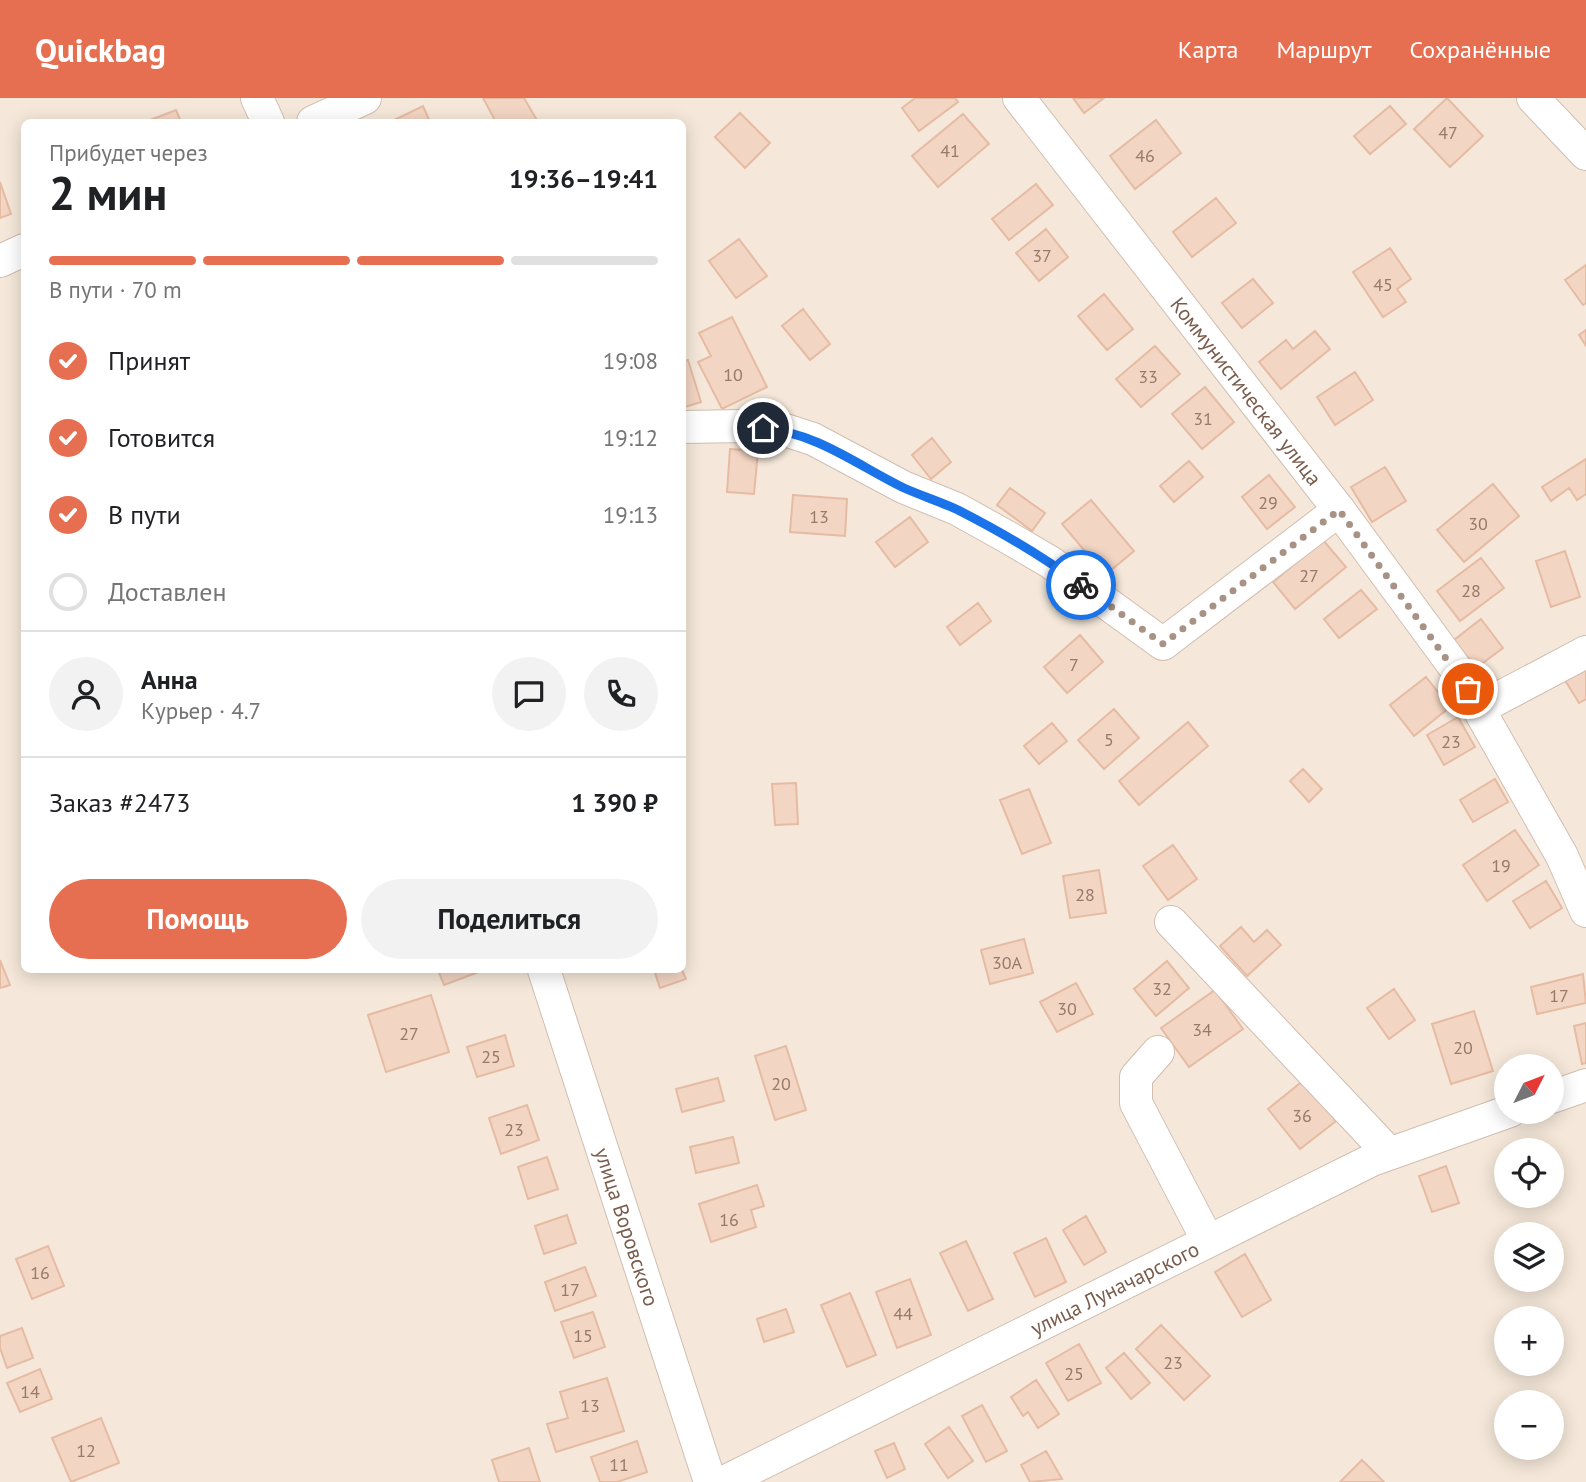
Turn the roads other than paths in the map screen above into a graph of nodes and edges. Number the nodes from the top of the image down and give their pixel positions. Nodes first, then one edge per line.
1 (257, 98) edge
2 (365, 98) edge
3 (1019, 98) edge
4 (1533, 98) edge
5 (267, 119) edge
6 (320, 119) edge
7 (1586, 154) edge
8 (21, 251) edge
9 (0, 261) edge
10 (686, 427) edge
11 (1339, 510) junction
12 (1586, 652) edge
13 (1479, 708) junction
14 (1586, 911) edge
15 (1171, 922) dead end
16 (545, 973) edge
17 (1158, 1052) dead end
18 (1586, 1085) edge
19 (1564, 1093) edge
20 (1494, 1117) edge
21 (1389, 1153) junction
22 (1208, 1241) junction
23 (710, 1482) edge
24 (724, 1482) edge

1 - 5 street
2 - 6 street
3 - 11 street, Коммунистическая улица
4 - 7 street
8 - 9 street
10 - 11 street
11 - 13 street, Коммунистическая улица
12 - 13 street
13 - 14 street, Коммунистическая улица
15 - 21 street
16 - 23 street, улица Воровского
17 - 22 street
18 - 19 street
20 - 21 street, улица Луначарского
21 - 22 street, улица Луначарского
22 - 24 street, улица Луначарского

